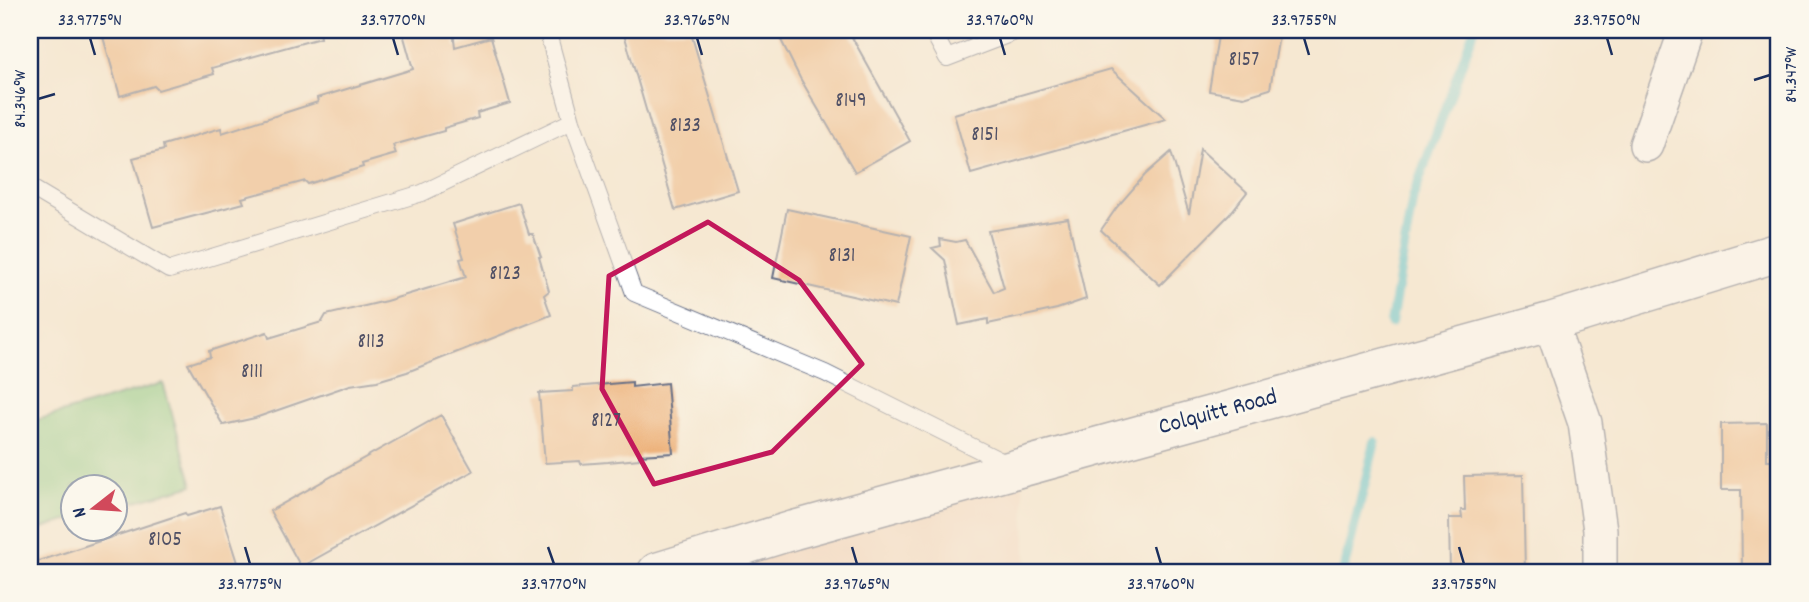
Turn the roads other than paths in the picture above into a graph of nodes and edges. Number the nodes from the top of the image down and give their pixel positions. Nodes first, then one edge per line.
1 (547, 30) edge
2 (932, 30) edge
3 (1020, 30) edge
4 (1686, 30) edge
5 (572, 121) junction
6 (1646, 145) dead end
7 (30, 187) edge
8 (1779, 252) edge
9 (1550, 321) junction
10 (1018, 469) junction
11 (657, 572) edge
12 (1600, 572) edge

1 - 5 lane
2 - 3 lane
4 - 6 street
5 - 7 lane
5 - 10 lane
8 - 9 street, Colquitt Road
9 - 10 street, Colquitt Road
9 - 12 street
10 - 11 street, Colquitt Road

